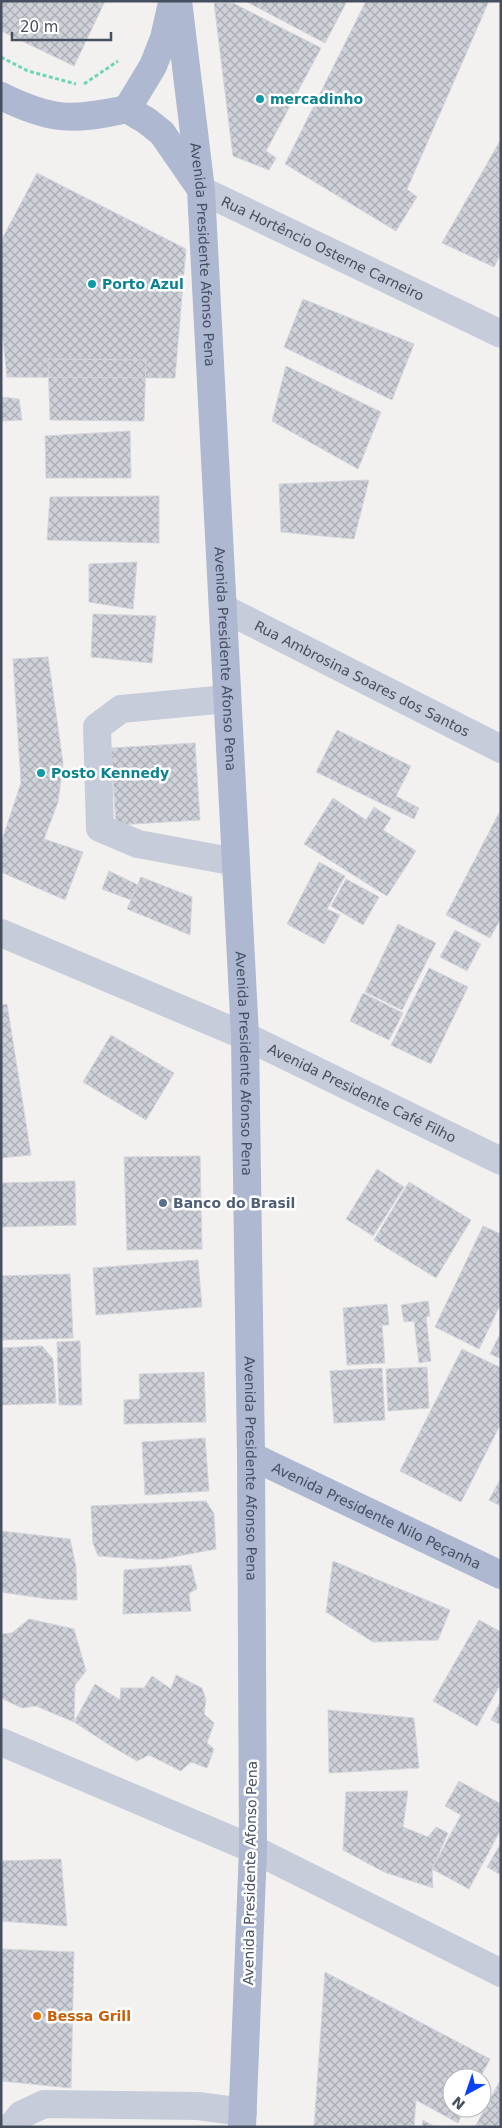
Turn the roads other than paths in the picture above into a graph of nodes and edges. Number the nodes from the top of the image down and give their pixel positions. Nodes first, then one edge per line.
1 (173, 1) edge
2 (178, 1) edge
3 (1, 96) edge
4 (127, 109) junction
5 (201, 190) junction
6 (501, 334) edge
7 (223, 608) junction
8 (227, 699) junction
9 (501, 749) edge
10 (236, 862) junction
11 (1, 933) edge
12 (245, 1036) junction
13 (501, 1161) edge
14 (252, 1456) junction
15 (501, 1575) edge
16 (1, 1742) edge
17 (253, 1849) junction
18 (501, 1973) edge
19 (242, 2119) edge
20 (11, 2127) edge

1 - 4 main road
2 - 5 main road, Avenida Presidente Afonso Pena
3 - 4 main road
4 - 5 main road, Rua Hortêncio Osterne Carneiro
5 - 6 street, Rua Hortêncio Osterne Carneiro
5 - 7 main road, Avenida Presidente Afonso Pena
7 - 8 main road, Avenida Presidente Afonso Pena
7 - 9 street, Rua Ambrosina Soares dos Santos
8 - 10 main road, Avenida Presidente Afonso Pena
8 - 10 street
10 - 12 main road, Avenida Presidente Afonso Pena
11 - 12 street, Avenida Presidente Café Filho
12 - 13 street, Avenida Presidente Café Filho
12 - 14 main road, Avenida Presidente Afonso Pena
14 - 15 main road, Avenida Presidente Nilo Peçanha
14 - 17 main road, Avenida Presidente Afonso Pena
16 - 17 street
17 - 18 street
17 - 19 main road, Avenida Presidente Afonso Pena
19 - 20 street

